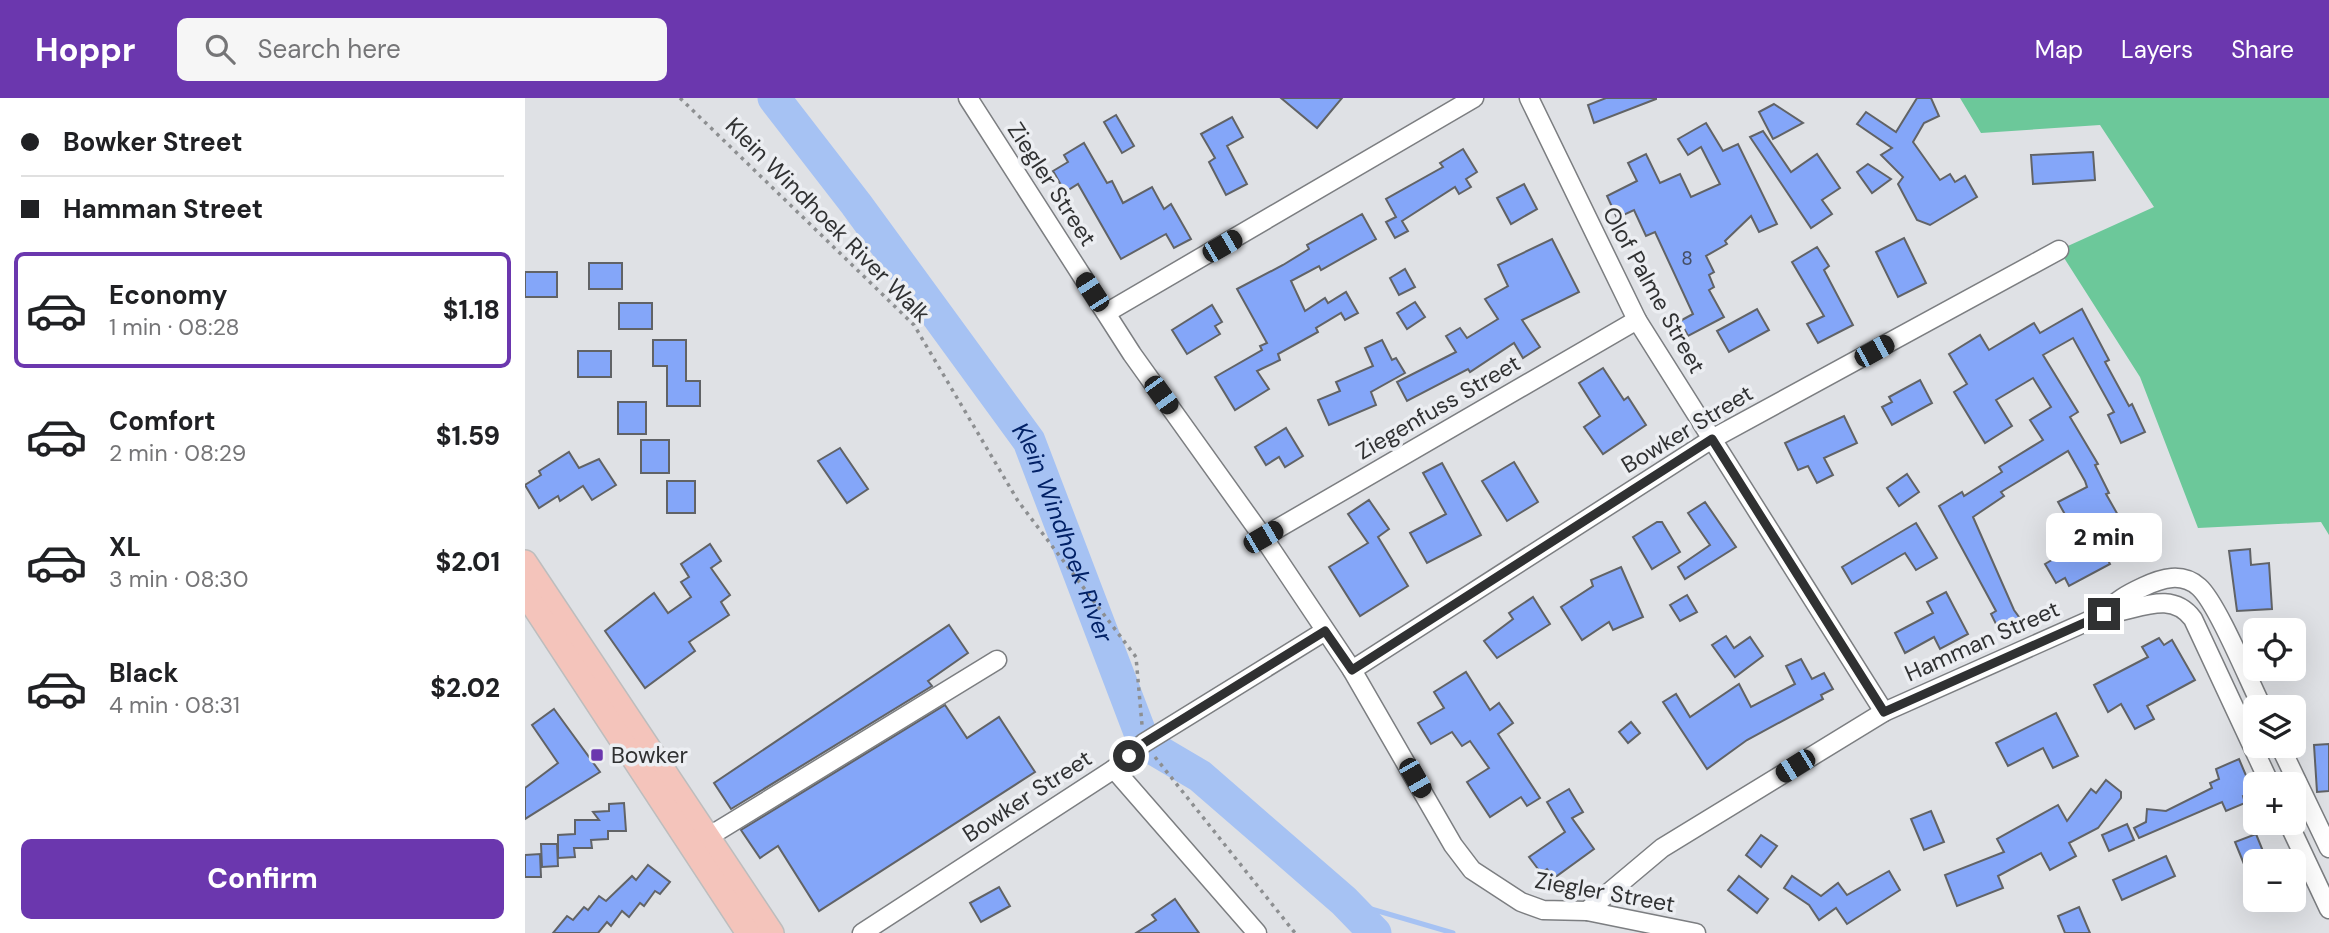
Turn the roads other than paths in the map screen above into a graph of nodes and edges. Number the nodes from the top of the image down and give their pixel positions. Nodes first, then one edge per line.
1 (968, 98) edge
2 (1474, 98) edge
3 (1529, 98) edge
4 (2059, 250) dead end
5 (1106, 313) junction
6 (1637, 320) junction
7 (1712, 439) junction
8 (1263, 537) junction
9 (525, 562) edge
10 (525, 593) edge
11 (2104, 614) junction
12 (1325, 631) junction
13 (997, 660) dead end
14 (1352, 670) junction
15 (2256, 695) edge
16 (1884, 712) junction
17 (2286, 758) edge
18 (1114, 769) junction
19 (2264, 772) edge
20 (2294, 835) edge
21 (708, 837) junction
22 (2329, 848) edge
23 (2329, 909) edge
24 (1587, 911) junction
25 (748, 933) edge
26 (772, 933) edge
27 (862, 933) edge
28 (1257, 933) edge
29 (1696, 933) edge

1 - 5 street, Ziegler Street
2 - 5 street
3 - 6 street, Olof Palme Street
4 - 7 street, Bowker Street
5 - 8 street, Ziegler Street
6 - 7 street, Olof Palme Street
6 - 8 street, Ziegenfuss Street
7 - 14 street, Bowker Street
7 - 16 street, Olof Palme Street
8 - 12 street, Ziegler Street
9 - 21 main road
10 - 25 main road
11 - 15 street
11 - 16 street, Hamman Street
11 - 19 street, Hamman Street
12 - 14 street, Ziegler Street
12 - 18 street, Bowker Street
13 - 21 street
14 - 24 street, Ziegler Street
16 - 24 street, Hamman Street
17 - 22 street
18 - 27 street, Bowker Street
18 - 28 street
20 - 23 street
21 - 26 main road
24 - 29 street, Ziegler Street

